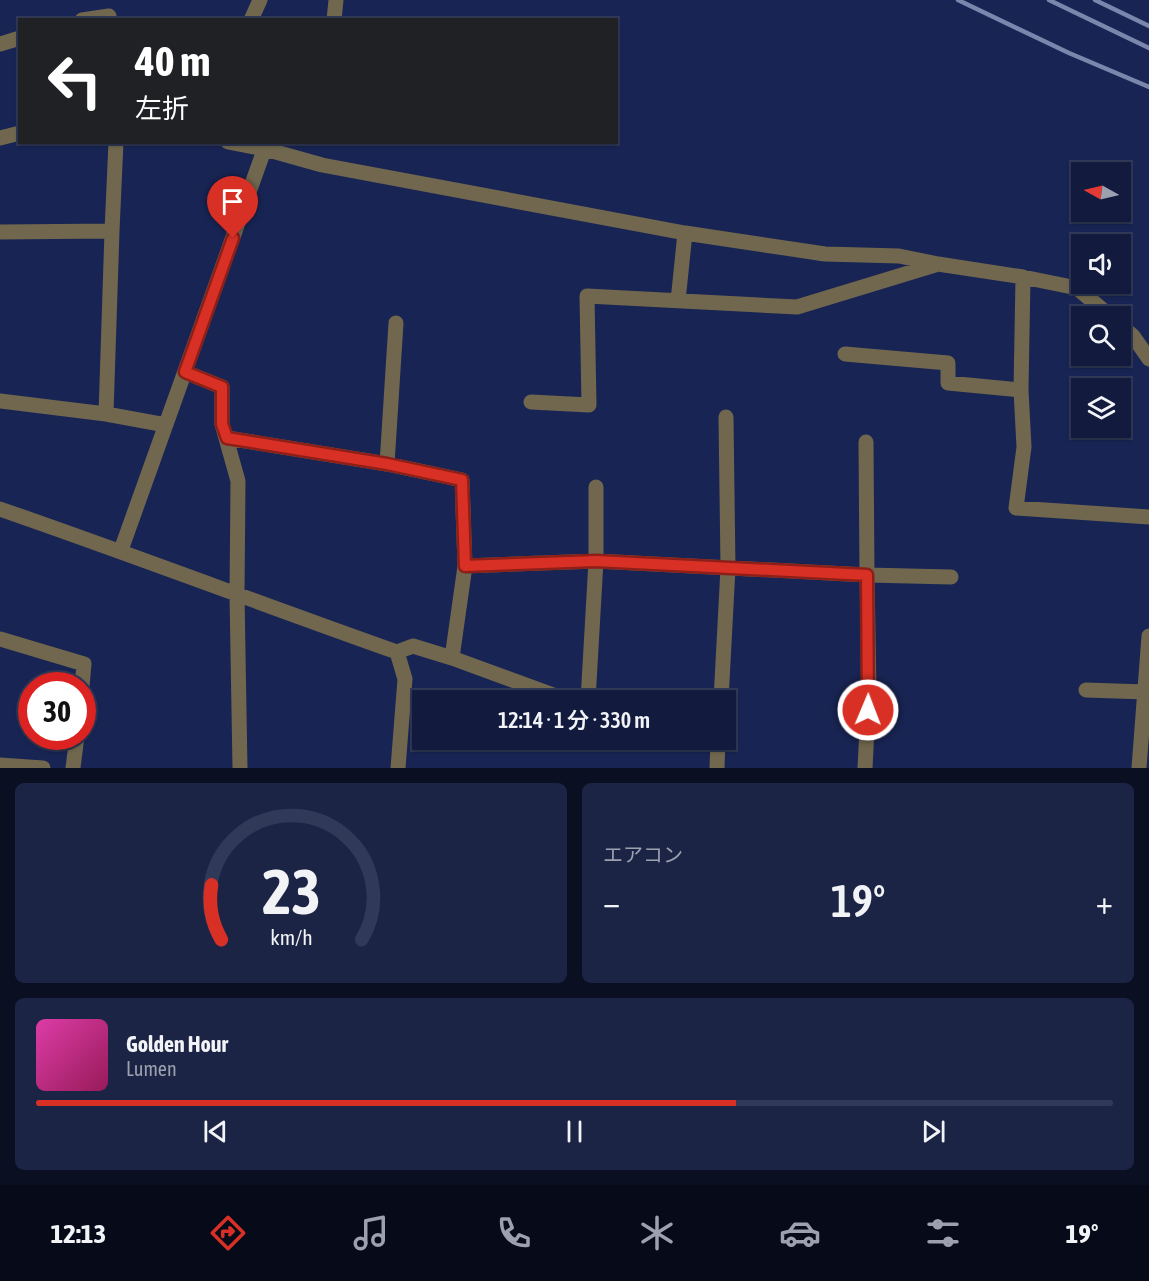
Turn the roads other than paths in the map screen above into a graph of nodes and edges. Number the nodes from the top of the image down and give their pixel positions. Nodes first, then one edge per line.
1 (260, 0) edge
2 (336, 0) edge
3 (96, 18) edge
4 (110, 18) edge
5 (252, 18) edge
6 (334, 18) edge
7 (18, 39) edge
8 (0, 45) edge
9 (18, 134) edge
10 (0, 138) edge
11 (116, 144) edge
12 (247, 144) edge
13 (266, 146) edge
14 (112, 231) junction
15 (0, 232) edge
16 (685, 233) junction
17 (938, 264) junction
18 (1023, 277) junction
19 (678, 301) junction
20 (1098, 306) edge
21 (396, 323) dead end
22 (1131, 334) edge
23 (845, 354) dead end
24 (1149, 359) edge
25 (185, 372) junction
26 (1021, 390) junction
27 (0, 401) edge
28 (531, 402) dead end
29 (106, 414) junction
30 (726, 417) dead end
31 (166, 425) junction
32 (227, 438) junction
33 (866, 442) dead end
34 (387, 464) junction
35 (596, 487) dead end
36 (0, 509) edge
37 (1149, 517) edge
38 (121, 550) junction
39 (596, 561) junction
40 (465, 566) junction
41 (728, 568) junction
42 (867, 575) junction
43 (951, 577) dead end
44 (237, 595) junction
45 (1149, 636) edge
46 (0, 639) edge
47 (397, 652) junction
48 (452, 658) junction
49 (83, 672) edge
50 (540, 690) edge
51 (589, 690) edge
52 (722, 690) edge
53 (1086, 690) dead end
54 (1146, 692) junction
55 (75, 750) edge
56 (718, 750) edge
57 (3, 766) edge
58 (44, 768) edge
59 (73, 768) edge
60 (240, 768) edge
61 (398, 768) edge
62 (717, 768) edge
63 (865, 768) edge
64 (1139, 768) edge

1 - 5 street
2 - 6 street
3 - 4 street
7 - 8 street
9 - 10 street
11 - 14 street
12 - 13 street
13 - 16 street
13 - 25 street
14 - 15 street
14 - 29 street
16 - 17 street
16 - 19 street
17 - 18 street
17 - 19 street
18 - 20 street
18 - 26 street
19 - 28 street
21 - 34 street
22 - 24 street
23 - 26 street
25 - 31 street
25 - 32 street
26 - 37 street
27 - 29 street
29 - 31 street
30 - 41 street
31 - 38 street
32 - 34 street
32 - 44 street
33 - 42 street
34 - 40 street
35 - 39 street
36 - 38 street
38 - 44 street
39 - 40 street
39 - 41 street
39 - 51 street
40 - 48 street
41 - 42 street
41 - 52 street
42 - 43 street
42 - 63 street
44 - 47 street
44 - 60 street
45 - 54 street
46 - 49 street
47 - 48 street
47 - 61 street
48 - 50 street
53 - 54 street
54 - 64 street
55 - 59 street
56 - 62 street
57 - 58 street

